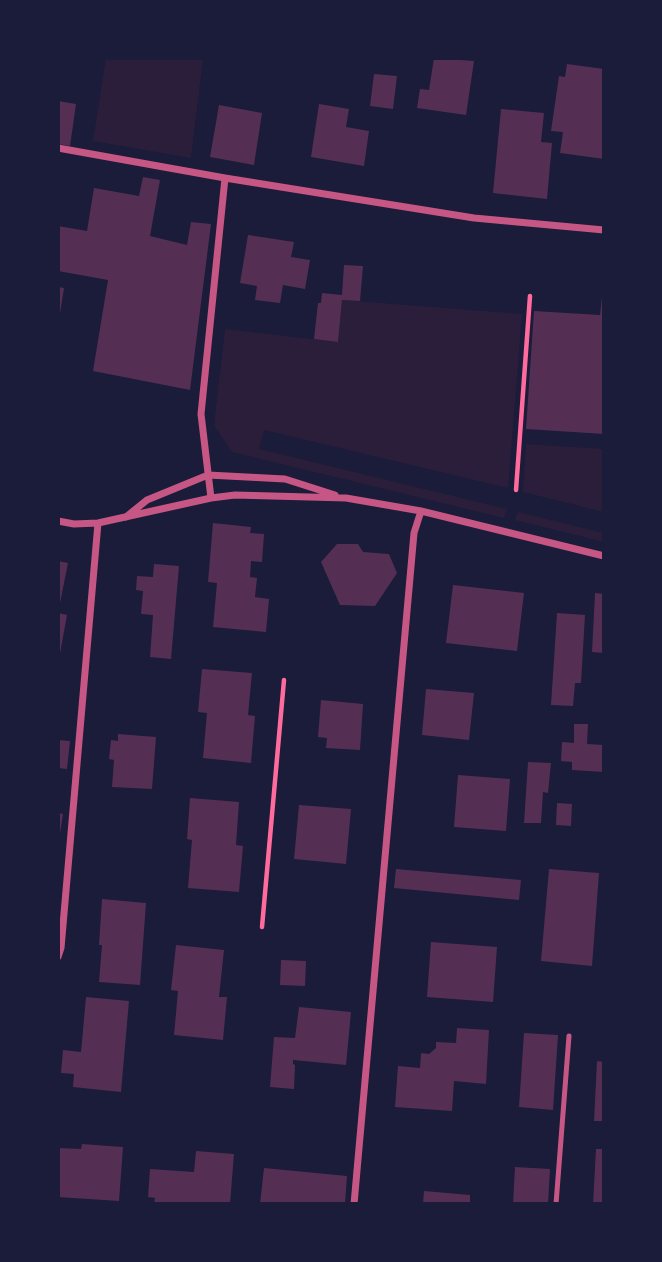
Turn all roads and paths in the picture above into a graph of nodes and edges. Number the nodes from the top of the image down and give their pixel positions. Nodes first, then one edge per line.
1 (58, 148) edge
2 (225, 178) junction
3 (604, 230) edge
4 (530, 296) dead end
5 (208, 475) junction
6 (516, 491) dead end
7 (211, 498) junction
8 (346, 498) junction
9 (421, 510) junction
10 (124, 519) junction
11 (58, 521) edge
12 (98, 523) junction
13 (604, 556) edge
14 (284, 680) dead end
15 (262, 927) dead end
16 (58, 957) edge
17 (569, 1036) dead end
18 (354, 1204) edge
19 (556, 1204) edge

1 - 2 street
2 - 3 street
2 - 5 street
4 - 6 path
5 - 7 street
5 - 8 street
5 - 10 street
7 - 8 street
7 - 10 street
8 - 9 street
9 - 13 street
9 - 18 street
10 - 12 street
11 - 12 street
12 - 16 street
14 - 15 path
17 - 19 lane

